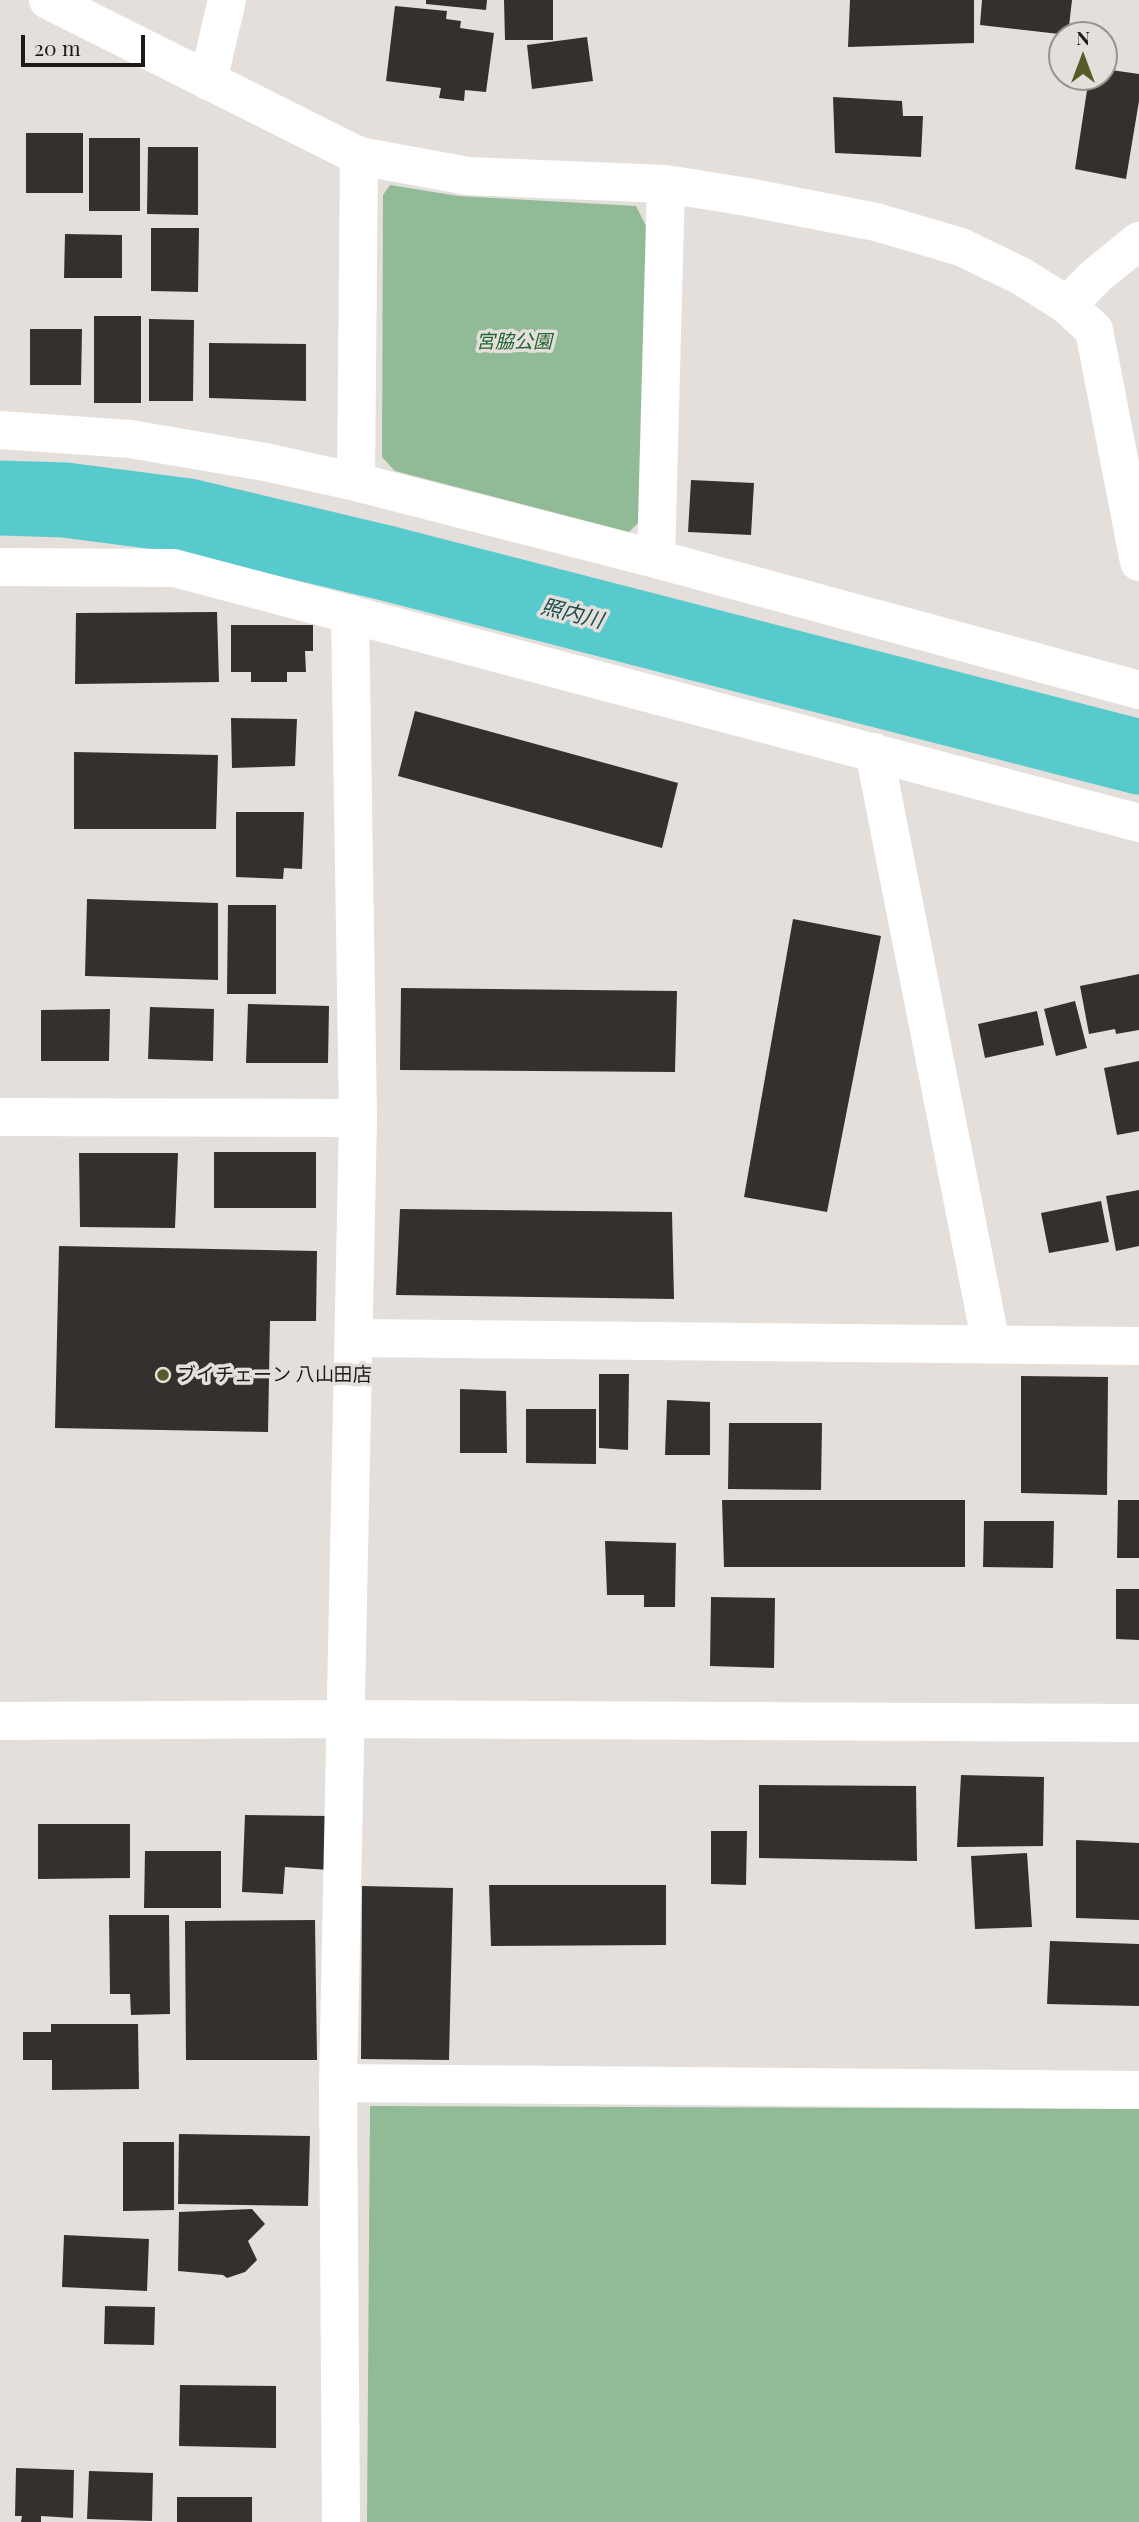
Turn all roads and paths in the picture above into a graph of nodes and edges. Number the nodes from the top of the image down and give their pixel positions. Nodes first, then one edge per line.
1 (48, 0) edge
2 (227, 0) edge
3 (208, 81) junction
4 (359, 156) junction
5 (666, 184) junction
6 (1138, 230) edge
7 (1067, 305) junction
8 (0, 430) edge
9 (356, 482) junction
10 (656, 559) junction
11 (1139, 562) edge
12 (0, 567) edge
13 (350, 614) junction
14 (1139, 690) edge
15 (874, 752) junction
16 (1139, 823) edge
17 (0, 1117) edge
18 (358, 1118) junction
19 (355, 1338) junction
20 (991, 1344) junction
21 (1139, 1346) edge
22 (345, 1719) junction
23 (0, 1721) edge
24 (1139, 1723) edge
25 (338, 2083) junction
26 (1139, 2090) edge
27 (341, 2522) edge

1 - 3 street
2 - 3 street
3 - 4 street
4 - 5 street
4 - 9 street
5 - 7 street
5 - 10 street
6 - 7 street
7 - 11 street
8 - 9 street
9 - 10 street
10 - 14 street
12 - 13 street
13 - 15 street
13 - 18 street
15 - 16 street
15 - 20 street
17 - 18 street
18 - 19 street
19 - 20 street
19 - 22 street
20 - 21 street
22 - 23 street
22 - 24 street
22 - 25 street
25 - 26 street
25 - 27 street

